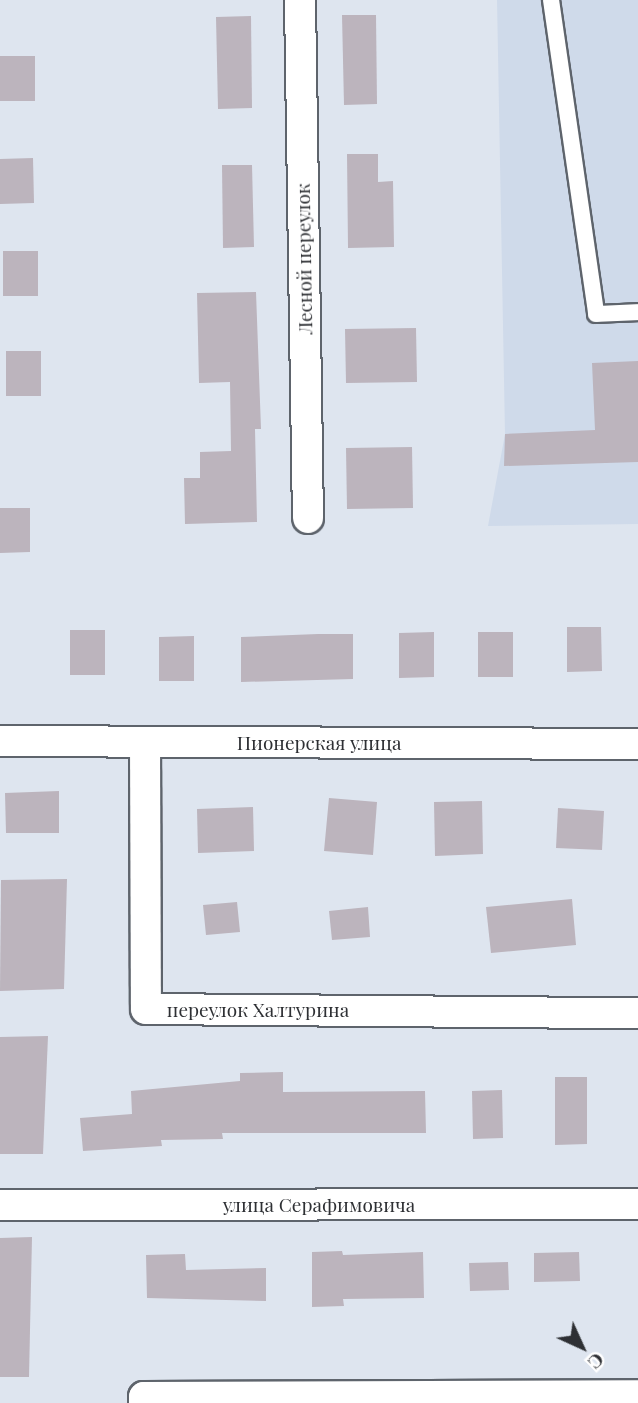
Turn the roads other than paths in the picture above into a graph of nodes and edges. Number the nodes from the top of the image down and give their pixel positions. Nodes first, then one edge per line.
1 (300, 0) edge
2 (551, 0) edge
3 (638, 312) edge
4 (307, 518) dead end
5 (0, 741) edge
6 (145, 742) junction
7 (638, 744) edge
8 (638, 1013) edge
9 (638, 1204) edge
10 (0, 1205) edge
11 (638, 1395) edge
12 (145, 1403) edge

1 - 4 street, Лесной переулок
2 - 3 lane
5 - 6 street, Пионерская улица
6 - 7 street, Пионерская улица
6 - 8 street, переулок Халтурина
9 - 10 street, улица Серафимовича
11 - 12 street

